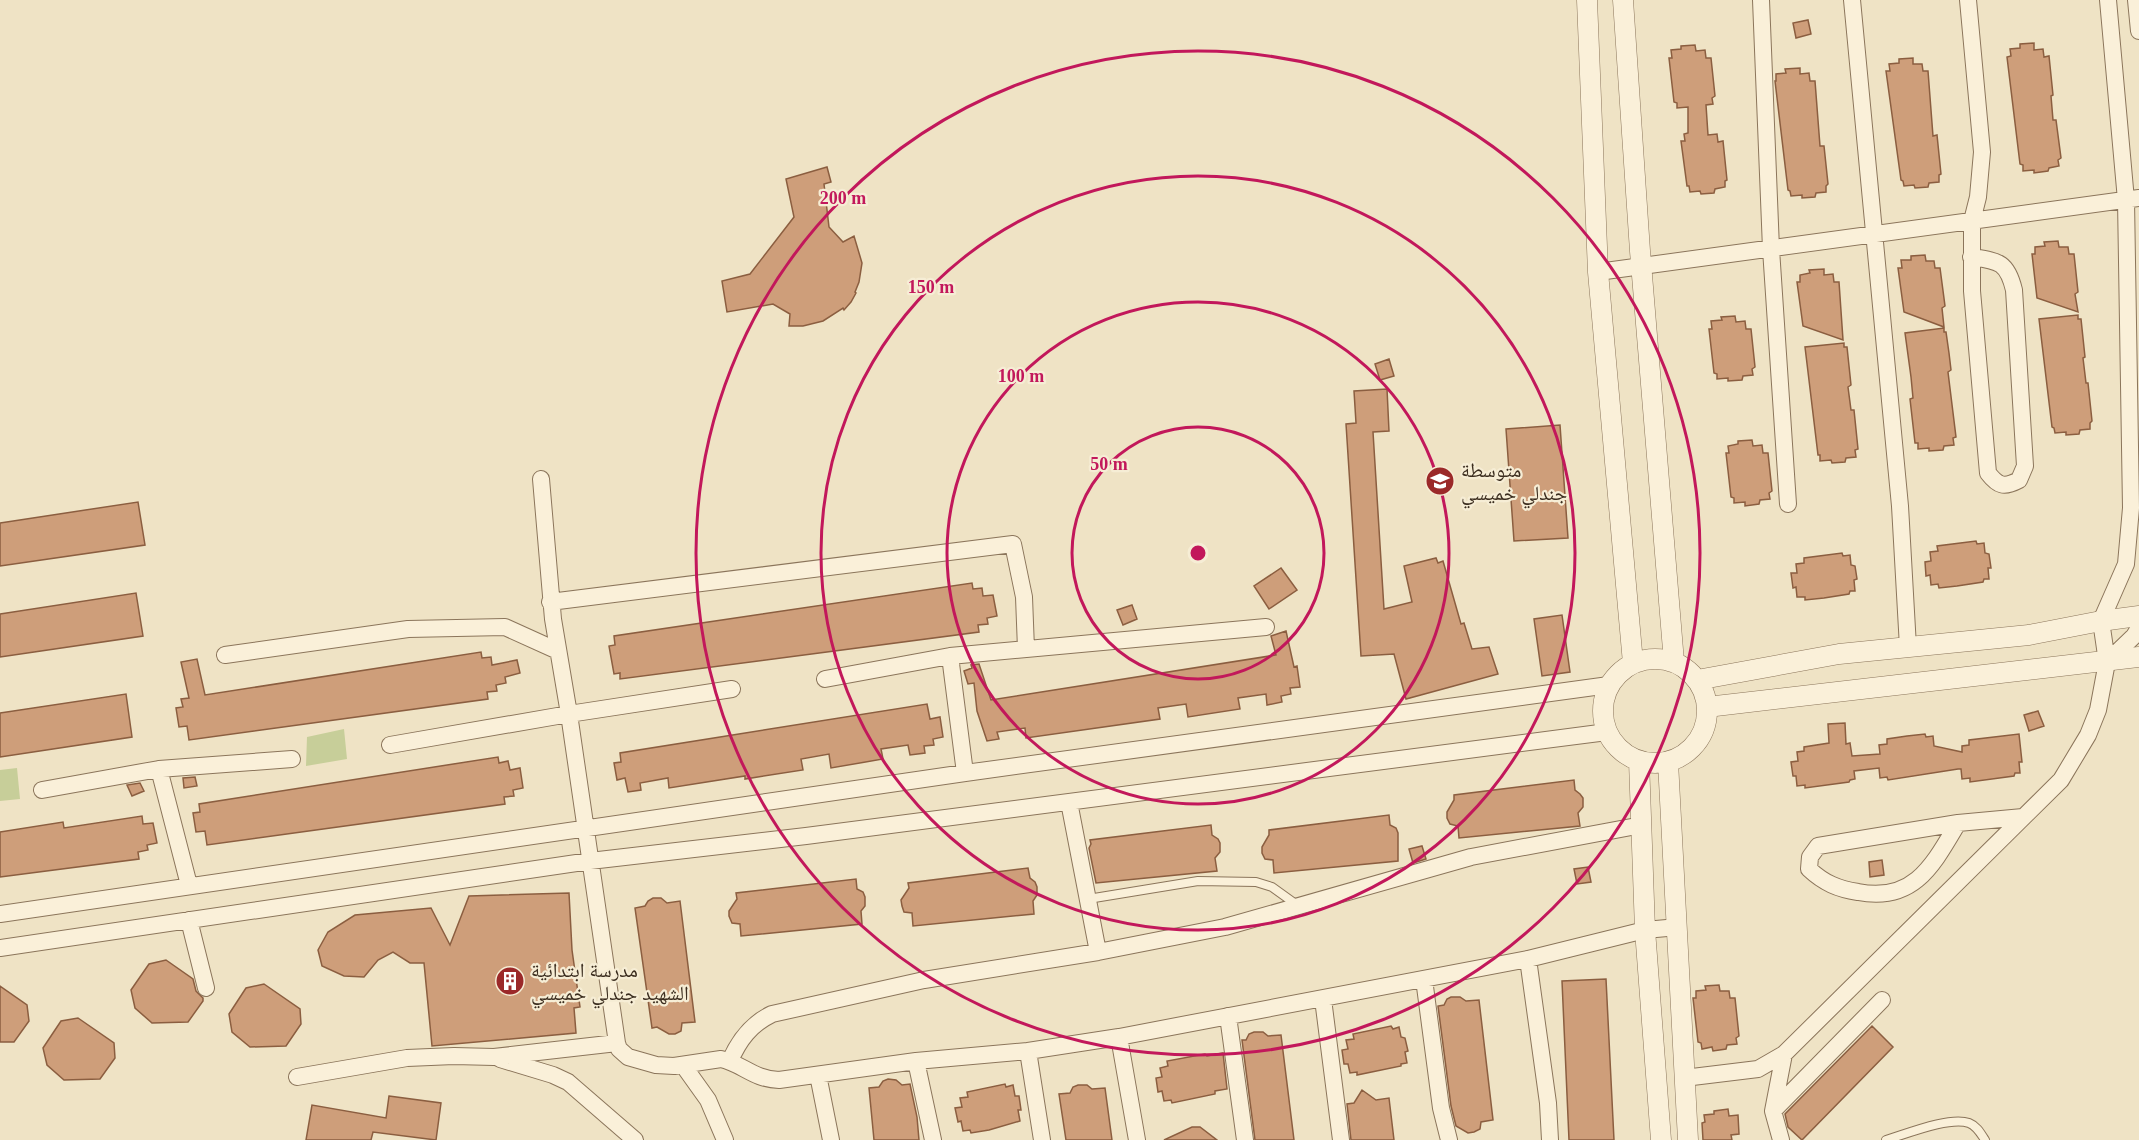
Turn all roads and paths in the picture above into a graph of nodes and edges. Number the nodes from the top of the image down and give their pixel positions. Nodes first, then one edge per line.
1 (1587, 0) edge
2 (1623, 0) edge
3 (1761, 0) edge
4 (1852, 0) edge
5 (1968, 0) edge
6 (2108, 0) edge
7 (2136, 0) edge
8 (2139, 31) edge
9 (2132, 199) edge
10 (1972, 221) junction
11 (1874, 235) junction
12 (1771, 249) junction
13 (1971, 256) junction
14 (1642, 266) junction
15 (1598, 272) junction
16 (541, 479) dead end
17 (1788, 504) dead end
18 (550, 602) junction
19 (2139, 616) edge
20 (2100, 621) junction
21 (1266, 627) dead end
22 (2139, 628) edge
23 (1908, 647) junction
24 (1026, 649) junction
25 (558, 651) junction
26 (225, 655) dead end
27 (950, 656) junction
28 (2139, 657) edge
29 (1674, 662) junction
30 (2107, 662) junction
31 (1633, 663) junction
32 (825, 679) dead end
33 (1697, 680) junction
34 (1609, 685) junction
35 (732, 689) dead end
36 (1707, 707) junction
37 (569, 714) junction
38 (1607, 732) junction
39 (390, 745) dead end
40 (292, 759) dead end
41 (1639, 761) junction
42 (1668, 762) junction
43 (159, 769) junction
44 (964, 773) junction
45 (42, 790) dead end
46 (1070, 802) junction
47 (2023, 817) junction
48 (1958, 823) junction
49 (1642, 825) junction
50 (586, 830) junction
51 (591, 861) junction
52 (189, 885) junction
53 (1088, 899) junction
54 (1297, 905) junction
55 (0, 914) edge
56 (189, 920) junction
57 (1678, 927) junction
58 (1645, 930) junction
59 (0, 948) edge
60 (1098, 952) junction
61 (1527, 959) junction
62 (1424, 979) junction
63 (206, 988) dead end
64 (1323, 999) junction
65 (1882, 1000) dead end
66 (1228, 1016) junction
67 (1119, 1037) junction
68 (617, 1043) junction
69 (1028, 1051) junction
70 (1784, 1054) junction
71 (494, 1057) junction
72 (730, 1061) junction
73 (916, 1061) junction
74 (683, 1065) junction
75 (818, 1075) junction
76 (297, 1077) dead end
77 (1684, 1078) junction
78 (1773, 1111) junction
79 (1782, 1138) edge
80 (635, 1140) edge
81 (725, 1140) edge
82 (831, 1140) edge
83 (933, 1140) edge
84 (1042, 1140) edge
85 (1137, 1140) edge
86 (1245, 1140) edge
87 (1341, 1140) edge
88 (1449, 1140) edge
89 (1550, 1140) edge
90 (1661, 1140) edge
91 (1688, 1140) edge
92 (1886, 1140) edge
93 (1985, 1140) edge

1 - 15 street
2 - 14 street
3 - 12 street
4 - 11 street
5 - 10 street
6 - 9 street
7 - 8 street
9 - 10 street
9 - 20 street
10 - 11 street
10 - 13 street
11 - 12 street
11 - 23 street
12 - 14 street
12 - 17 street
13 - 13 street
14 - 15 street
14 - 29 street
15 - 31 street
16 - 18 street
18 - 24 street
18 - 25 street
19 - 20 street
20 - 23 street
20 - 30 street
21 - 24 street
22 - 30 street
23 - 33 street
24 - 27 street
25 - 26 street
25 - 37 street
27 - 32 street
27 - 44 street
28 - 30 street
29 - 31 street
29 - 33 street
30 - 36 street
30 - 47 street
31 - 34 street
33 - 36 street
34 - 38 street
34 - 44 street
35 - 37 street
36 - 42 street
37 - 39 street
37 - 50 street
38 - 41 street
38 - 46 street
40 - 43 street
41 - 42 street
41 - 49 street
42 - 57 street
43 - 45 street
43 - 52 street
44 - 50 street
46 - 51 street
46 - 53 street
47 - 48 street
47 - 70 street
48 - 48 street
49 - 54 street
49 - 58 street
50 - 51 street
50 - 52 street
51 - 56 street
51 - 68 street
52 - 55 street
53 - 54 lane
53 - 60 street
54 - 60 street
56 - 59 street
56 - 63 street
57 - 58 street
57 - 77 street
58 - 61 street
58 - 90 street
60 - 72 street
61 - 62 street
61 - 89 street
62 - 64 street
62 - 88 street
64 - 66 street
64 - 87 street
65 - 78 street
66 - 67 street
66 - 86 street
67 - 69 street
67 - 85 street
68 - 71 street
68 - 74 street
69 - 73 street
69 - 84 street
70 - 77 street
70 - 78 street
71 - 76 street
71 - 80 street
72 - 74 street
72 - 75 street
73 - 75 street
73 - 83 street
74 - 81 street
75 - 82 street
77 - 91 street
78 - 79 street
92 - 93 lane

